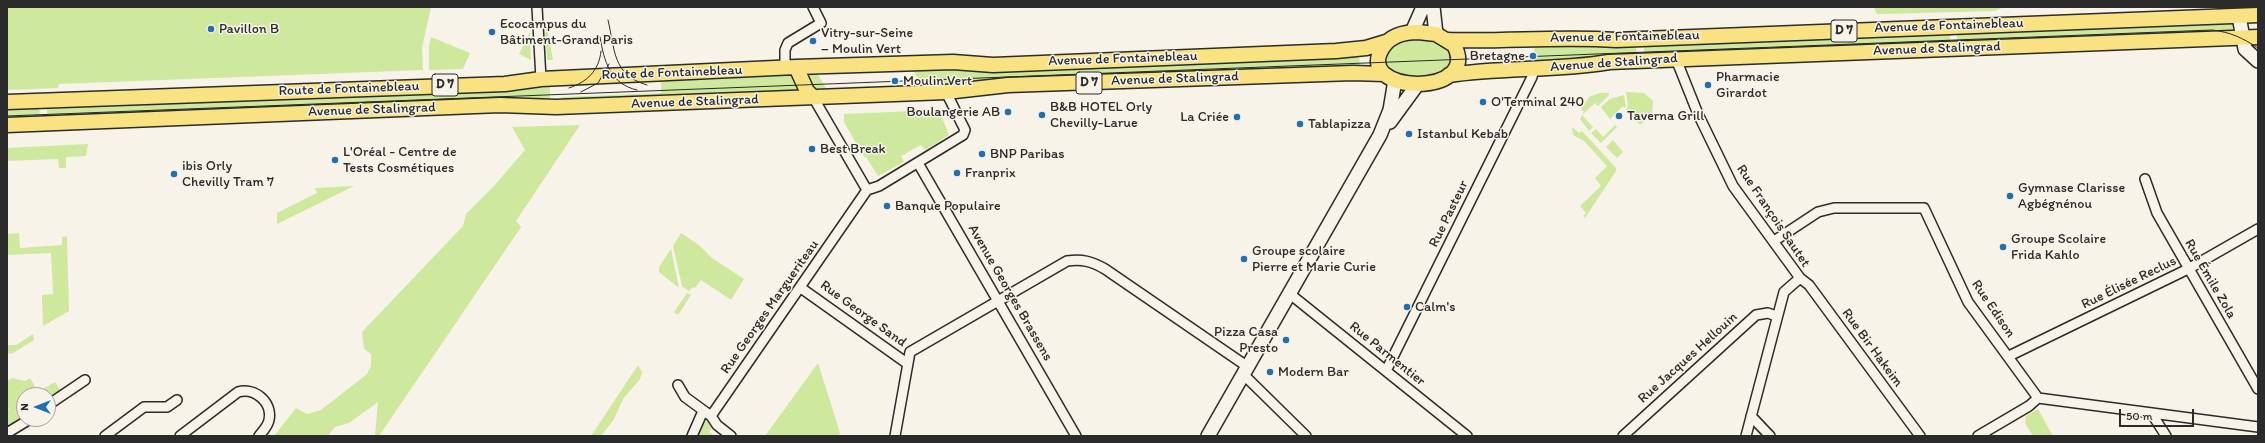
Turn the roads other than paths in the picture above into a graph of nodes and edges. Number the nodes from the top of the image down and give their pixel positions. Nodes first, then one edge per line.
1 (537, 7) edge
2 (812, 7) edge
3 (1423, 7) edge
4 (1433, 7) edge
5 (2237, 11) edge
6 (2258, 15) edge
7 (1412, 32) junction
8 (1442, 37) junction
9 (2258, 37) edge
10 (2242, 38) junction
11 (1386, 42) junction
12 (1676, 59) junction
13 (2258, 61) edge
14 (882, 65) joint
15 (791, 67) junction
16 (1534, 68) junction
17 (1449, 75) junction
18 (1390, 77) junction
19 (541, 79) junction
20 (1417, 85) junction
21 (946, 92) junction
22 (813, 97) junction
23 (7, 102) edge
24 (7, 125) edge
25 (1380, 135) junction
26 (918, 163) junction
27 (2145, 178) dead end
28 (867, 190) junction
29 (2258, 229) edge
30 (1774, 241) junction
31 (2188, 269) junction
32 (1800, 278) junction
33 (801, 288) junction
34 (1290, 294) junction
35 (998, 301) junction
36 (1776, 316) junction
37 (2009, 356) junction
38 (908, 364) junction
39 (1246, 371) junction
40 (1386, 371) junction
41 (85, 380) dead end
42 (678, 385) dead end
43 (2258, 389) edge
44 (2038, 398) junction
45 (56, 400) edge
46 (177, 400) dead end
47 (703, 410) junction
48 (2152, 414) junction
49 (711, 416) junction
50 (1751, 416) junction
51 (17, 427) edge
52 (2258, 427) edge
53 (7, 433) edge
54 (105, 436) edge
55 (180, 436) edge
56 (259, 436) edge
57 (692, 436) edge
58 (731, 436) edge
59 (896, 436) edge
60 (1076, 436) edge
61 (1208, 436) edge
62 (1306, 436) edge
63 (1467, 436) edge
64 (1623, 436) edge
65 (1746, 436) edge
66 (1770, 436) edge
67 (1920, 436) edge
68 (1978, 436) edge
69 (2166, 436) edge

1 - 19 street
2 - 15 street
3 - 7 main road
4 - 8 main road
5 - 6 main road, Avenue de Fontainebleau / D 7
5 - 8 main road, Avenue de Fontainebleau / D 7
5 - 10 main road
7 - 8 main road, D 7
7 - 11 main road, D 7
8 - 17 main road
9 - 10 main road, Avenue de Stalingrad / D 7
10 - 12 main road, Avenue de Stalingrad / D 7
10 - 13 main road
11 - 14 main road, Avenue de Fontainebleau / D 7
11 - 18 main road
12 - 16 main road, Avenue de Stalingrad / D 7
12 - 30 street, Rue François Sautet
14 - 15 main road, Route de Fontainebleau / D 7
15 - 19 main road, Route de Fontainebleau / D 7
15 - 22 main road
16 - 17 main road, Avenue de Stalingrad / D 7
16 - 40 street, Rue Pasteur
17 - 20 main road, D 7
18 - 20 main road, D 7
18 - 21 main road, Avenue de Stalingrad / D 7
18 - 25 main road
19 - 23 main road, Route de Fontainebleau / D 7
20 - 25 main road
21 - 22 main road, Avenue de Stalingrad / D 7
21 - 26 street
22 - 24 main road, Avenue de Stalingrad / D 7
22 - 28 street
25 - 34 main road
26 - 28 street
26 - 35 street, Avenue Georges Brassens
27 - 31 street, Rue Émile Zola
28 - 33 street, Rue Georges Margueriteau
29 - 31 street, Rue Élisée Reclus
30 - 32 street, Rue François Sautet
30 - 37 street, Rue Edison
31 - 37 street, Rue Élisée Reclus
31 - 43 street, Rue Émile Zola
32 - 36 street, Rue François Sautet
32 - 67 street, Rue Bir Hakeim
33 - 38 street, Rue George Sand
33 - 49 street, Rue Georges Margueriteau
34 - 39 main road
34 - 40 street, Rue Parmentier
35 - 38 street
35 - 39 street
35 - 60 street, Avenue Georges Brassens
36 - 50 street, Rue François Sautet
36 - 64 street, Rue Jacques Hellouin
37 - 44 street, Rue Edison
38 - 59 street
39 - 61 main road
39 - 62 street
40 - 63 street, Rue Parmentier
41 - 45 street
42 - 47 street
44 - 48 street
44 - 68 street
46 - 54 street
47 - 49 street
47 - 57 street
48 - 52 street
48 - 69 street
49 - 58 street
50 - 65 street, Rue François Sautet
50 - 66 street
51 - 53 street
55 - 56 street

